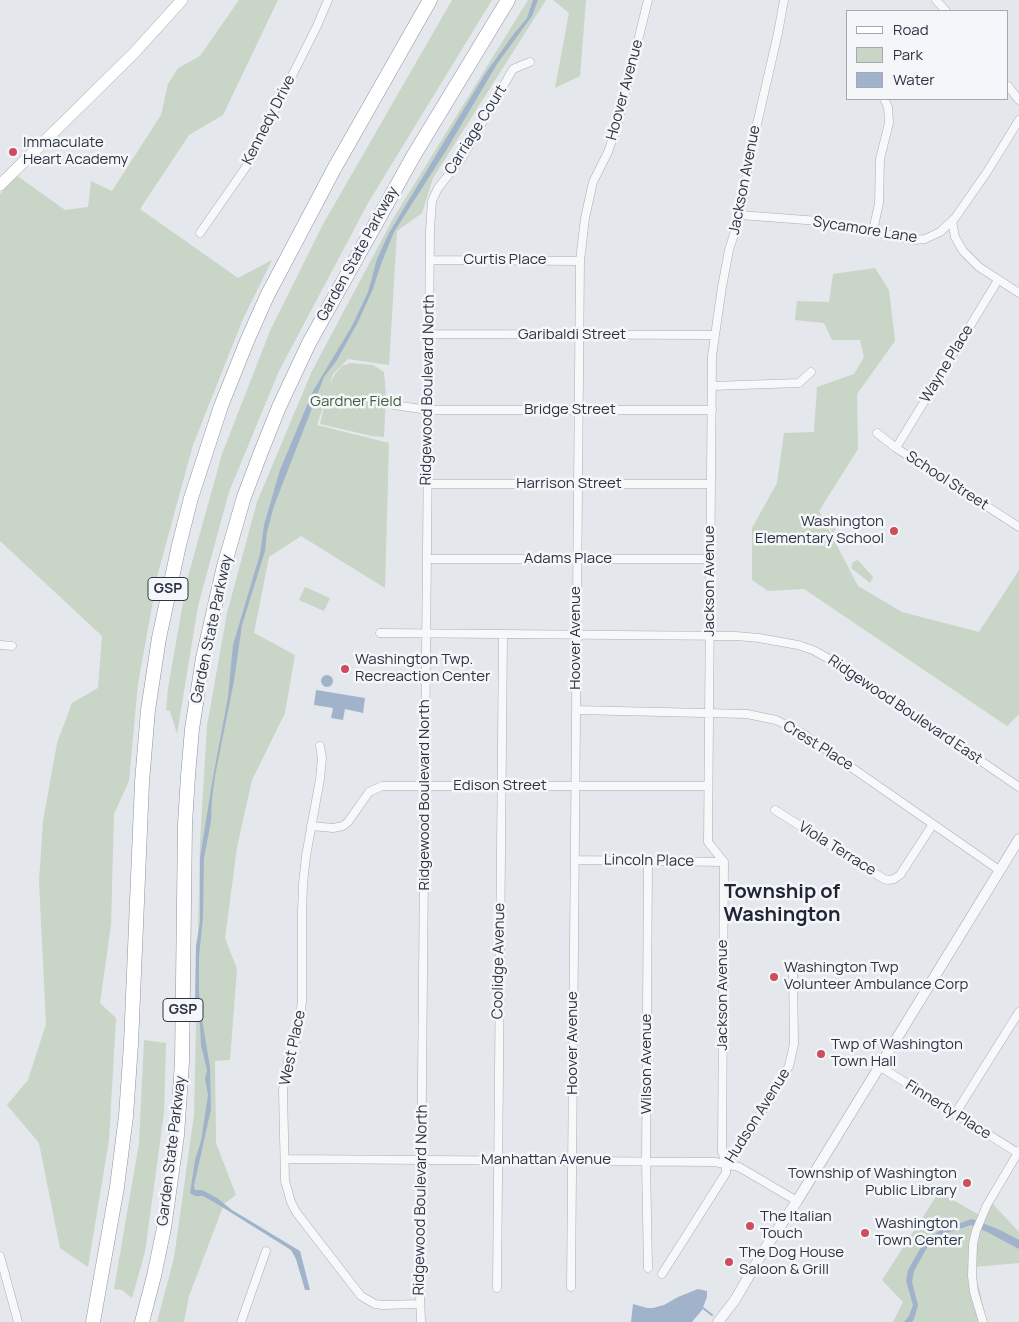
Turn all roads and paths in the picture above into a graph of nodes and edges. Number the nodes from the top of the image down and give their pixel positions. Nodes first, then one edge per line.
1 (182, 0) edge
2 (328, 0) edge
3 (430, 0) edge
4 (508, 0) edge
5 (648, 0) edge
6 (784, 0) edge
7 (936, 0) edge
8 (945, 10) edge
9 (530, 62) dead end
10 (1009, 87) edge
11 (884, 100) edge
12 (1019, 100) edge
13 (1019, 120) edge
14 (0, 185) edge
15 (740, 216) junction
16 (952, 221) junction
17 (873, 231) junction
18 (200, 233) dead end
19 (430, 237) joint
20 (430, 260) junction
21 (580, 261) junction
22 (998, 280) junction
23 (1019, 293) edge
24 (429, 334) junction
25 (579, 334) junction
26 (714, 335) junction
27 (811, 372) dead end
28 (712, 386) junction
29 (394, 405) dead end
30 (428, 410) junction
31 (578, 410) junction
32 (712, 410) junction
33 (877, 433) dead end
34 (896, 448) junction
35 (428, 484) junction
36 (578, 484) junction
37 (711, 484) junction
38 (1019, 526) edge
39 (427, 559) junction
40 (577, 559) junction
41 (710, 559) junction
42 (380, 633) dead end
43 (426, 633) junction
44 (503, 634) junction
45 (576, 634) junction
46 (710, 636) junction
47 (0, 644) edge
48 (12, 646) dead end
49 (576, 710) junction
50 (709, 713) junction
51 (320, 746) dead end
52 (425, 786) junction
53 (501, 786) junction
54 (575, 786) junction
55 (708, 786) junction
56 (1019, 787) edge
57 (775, 810) dead end
58 (933, 824) junction
59 (311, 826) junction
60 (1019, 839) edge
61 (575, 860) junction
62 (648, 861) junction
63 (724, 862) junction
64 (1000, 870) junction
65 (793, 970) dead end
66 (1019, 1012) edge
67 (879, 1066) junction
68 (955, 1114) junction
69 (1018, 1152) edge
70 (285, 1159) junction
71 (422, 1160) junction
72 (497, 1160) junction
73 (572, 1161) junction
74 (646, 1161) junction
75 (726, 1163) junction
76 (797, 1201) junction
77 (109, 1234) junction
78 (266, 1251) dead end
79 (0, 1256) edge
80 (648, 1268) dead end
81 (662, 1274) dead end
82 (571, 1287) dead end
83 (497, 1288) dead end
84 (420, 1304) junction
85 (18, 1322) edge
86 (87, 1322) edge
87 (93, 1322) edge
88 (142, 1322) edge
89 (241, 1322) edge
90 (421, 1322) edge
91 (718, 1322) edge
92 (983, 1322) edge

1 - 14 main road
2 - 18 street, Kennedy Drive
3 - 77 highway, GSP
4 - 88 highway, Garden State Parkway / GSP
5 - 21 street, Hoover Avenue
6 - 15 street, Jackson Avenue
7 - 8 street
9 - 19 street, Carriage Court
10 - 12 street
11 - 17 street
13 - 16 street, Sycamore Lane
15 - 17 street, Sycamore Lane
15 - 26 street, Jackson Avenue
16 - 17 street, Sycamore Lane
16 - 22 street
19 - 20 street, Ridgewood Boulevard North
20 - 21 street, Curtis Place
20 - 24 street, Ridgewood Boulevard North
21 - 25 street, Hoover Avenue
22 - 23 street
22 - 34 street, Wayne Place
24 - 25 street, Garibaldi Street
24 - 30 street, Ridgewood Boulevard North
25 - 26 street, Garibaldi Street
25 - 31 street, Hoover Avenue
26 - 28 street, Jackson Avenue
27 - 28 street
28 - 32 street, Jackson Avenue
29 - 30 street
30 - 31 street, Bridge Street
30 - 35 street, Ridgewood Boulevard North
31 - 32 street, Bridge Street
31 - 36 street, Hoover Avenue
32 - 37 street, Jackson Avenue
33 - 34 street, School Street
34 - 38 street, School Street
35 - 36 street, Harrison Street
35 - 39 street, Ridgewood Boulevard North
36 - 37 street, Harrison Street
36 - 40 street, Hoover Avenue
37 - 41 street, Jackson Avenue
39 - 40 street, Adams Place
39 - 43 street, Ridgewood Boulevard North
40 - 41 street, Adams Place
40 - 45 street, Hoover Avenue
41 - 46 street, Jackson Avenue
42 - 43 street, Ridgewood Boulevard East
43 - 44 street, Ridgewood Boulevard East
43 - 52 street, Ridgewood Boulevard North
44 - 45 street, Ridgewood Boulevard East
44 - 53 street, Coolidge Avenue
45 - 46 street, Ridgewood Boulevard East
45 - 49 street, Hoover Avenue
46 - 50 street, Jackson Avenue
46 - 56 street, Ridgewood Boulevard East
47 - 48 street
49 - 50 street, Crest Place
49 - 54 street, Hoover Avenue
50 - 55 street, Jackson Avenue
50 - 58 street, Crest Place
51 - 59 street, West Place
52 - 53 street, Edison Street
52 - 59 street, Edison Street
52 - 71 street, Ridgewood Boulevard North
53 - 54 street, Edison Street
53 - 72 street, Coolidge Avenue
54 - 55 street, Edison Street
54 - 61 street, Hoover Avenue
55 - 63 street, Jackson Avenue
57 - 58 street, Viola Terrace
58 - 64 street, Crest Place
59 - 70 street, West Place
60 - 64 street
61 - 62 street, Lincoln Place
61 - 73 street, Hoover Avenue
62 - 63 street, Lincoln Place
62 - 74 street, Wilson Avenue
63 - 75 street, Jackson Avenue
64 - 67 street
65 - 75 street, Hudson Avenue
66 - 68 street
67 - 68 street, Finnerty Place
67 - 76 street
68 - 69 street, Finnerty Place
69 - 92 street
70 - 71 street, Manhattan Avenue
70 - 84 street, West Place
71 - 72 street, Manhattan Avenue
71 - 84 street, Ridgewood Boulevard North
72 - 73 street, Manhattan Avenue
72 - 83 street, Coolidge Avenue
73 - 74 street, Manhattan Avenue
73 - 82 street, Hoover Avenue
74 - 75 street, Manhattan Avenue
74 - 80 street, Wilson Avenue
75 - 76 street, Manhattan Avenue
75 - 81 street, Hudson Avenue
76 - 91 street
77 - 86 highway, GSP
77 - 87 highway, GSP
78 - 89 street
79 - 85 street
84 - 90 street, Ridgewood Boulevard North

